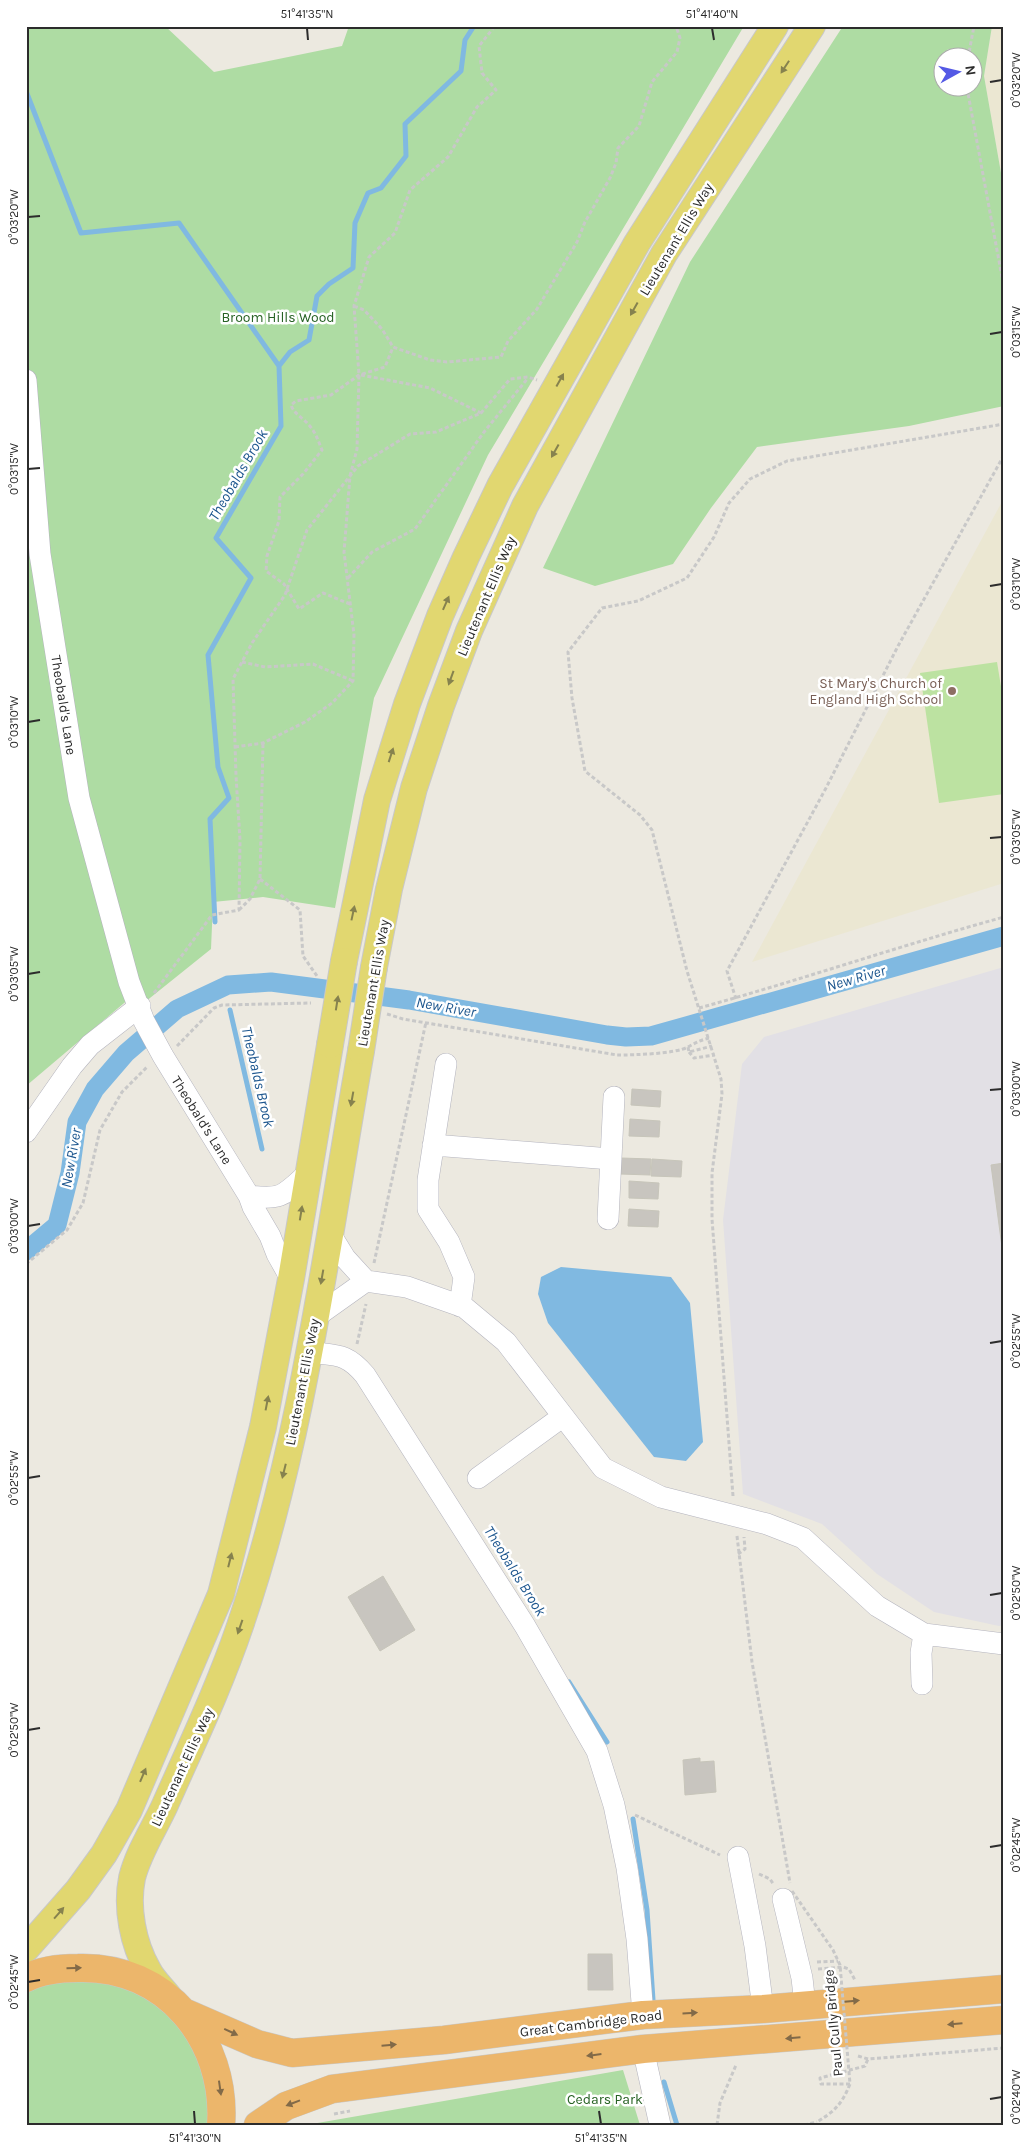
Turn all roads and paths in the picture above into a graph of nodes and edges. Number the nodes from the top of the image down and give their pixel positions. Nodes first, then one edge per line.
1 (495, 26) edge
2 (676, 26) edge
3 (776, 26) edge
4 (812, 26) edge
5 (974, 26) edge
6 (970, 48) edge
7 (969, 98) edge
8 (1004, 288) edge
9 (354, 306) junction
10 (393, 347) junction
11 (360, 375) junction
12 (528, 377) junction
13 (26, 380) edge
14 (556, 386) junction
15 (481, 413) junction
16 (1004, 424) edge
17 (1004, 456) edge
18 (350, 476) junction
19 (347, 579) junction
20 (287, 589) junction
21 (350, 604) junction
22 (242, 662) junction
23 (353, 681) junction
24 (263, 743) junction
25 (235, 747) junction
26 (260, 879) junction
27 (239, 910) junction
28 (1004, 917) edge
29 (317, 976) dead end
30 (736, 999) junction
31 (311, 1003) dead end
32 (699, 1008) junction
33 (380, 1011) dead end
34 (142, 1013) junction
35 (426, 1022) junction
36 (710, 1038) junction
37 (182, 1042) dead end
38 (712, 1046) junction
39 (688, 1047) junction
40 (689, 1052) junction
41 (157, 1053) junction
42 (715, 1055) junction
43 (446, 1064) dead end
44 (614, 1097) dead end
45 (26, 1132) edge
46 (433, 1145) junction
47 (611, 1159) junction
48 (307, 1174) junction
49 (249, 1196) junction
50 (608, 1219) dead end
51 (329, 1232) junction
52 (26, 1264) edge
53 (291, 1279) junction
54 (368, 1282) junction
55 (460, 1306) junction
56 (314, 1318) junction
57 (308, 1352) junction
58 (353, 1361) junction
59 (562, 1417) junction
60 (478, 1478) dead end
61 (733, 1496) dead end
62 (738, 1554) dead end
63 (924, 1634) junction
64 (1004, 1644) edge
65 (922, 1684) dead end
66 (614, 1805) junction
67 (739, 1861) junction
68 (788, 1895) junction
69 (26, 1949) edge
70 (838, 1961) junction
71 (814, 1962) dead end
72 (843, 1967) dead end
73 (815, 1970) dead end
74 (26, 1978) edge
75 (1004, 1989) edge
76 (804, 2005) junction
77 (178, 2006) junction
78 (763, 2009) junction
79 (643, 2015) junction
80 (1004, 2020) edge
81 (1004, 2048) edge
82 (643, 2049) junction
83 (842, 2057) dead end
84 (868, 2059) junction
85 (746, 2064) dead end
86 (850, 2084) junction
87 (221, 2125) edge
88 (258, 2125) edge
89 (660, 2125) edge
90 (717, 2125) edge
91 (804, 2125) edge

1 - 9 path
2 - 10 path
14 -> 3 main road, Lieutenant Ellis Way
4 -> 51 main road, Lieutenant Ellis Way, bridge
5 - 6 path
7 - 8 path
9 - 10 path
9 - 11 path
10 - 11 path
11 - 15 path
11 - 18 path
11 - 20 path
12 - 14 path
12 - 15 path
12 - 19 path
13 - 34 street, Theobald's Lane
48 -> 14 main road, Lieutenant Ellis Way, bridge
15 - 18 path
16 - 32 path
17 - 30 path
18 - 19 path
18 - 20 path
19 - 21 path
20 - 21 path
20 - 22 path
21 - 23 path
22 - 23 path
22 - 25 path
23 - 24 path
24 - 25 path
24 - 26 path
25 - 27 path
26 - 27 path
26 - 29 path
27 - 34 path
28 - 30 path
30 - 32 path
31 - 37 path
32 - 36 path
33 - 35 path
34 - 41 street, Theobald's Lane
34 - 45 street
35 - 39 path
35 - 54 path
36 - 38 path
36 - 39 path
38 - 40 path
38 - 42 path
39 - 40 path
40 - 42 path
41 - 49 street, Theobald's Lane
41 - 52 path
42 - 61 path
43 - 46 street
44 - 47 street
46 - 47 street
46 - 55 street
47 - 50 street
48 - 49 street
53 -> 48 main road, Lieutenant Ellis Way
49 - 53 street, Theobald's Lane
51 - 54 street
51 -> 56 main road, Lieutenant Ellis Way
69 -> 53 main road, Lieutenant Ellis Way
54 - 55 street
54 - 56 street
54 - 58 path
55 - 59 street
56 - 57 main road, Lieutenant Ellis Way
57 - 58 street
57 -> 77 main road, Lieutenant Ellis Way
58 - 66 street
59 - 60 street
59 - 63 street
62 - 68 path
63 - 64 street
63 - 65 street
66 - 67 path, Paul Cully Bridge
66 - 79 street
67 - 68 path, Paul Cully Bridge
67 - 78 street
68 - 70 path, Paul Cully Bridge, bridge
68 - 76 street
70 - 71 path
70 - 86 path, Paul Cully Bridge, bridge
72 - 73 path
74 -> 77 highway
76 -> 75 highway, Great Cambridge Road
76 - 78 highway, Great Cambridge Road
77 -> 79 highway, Great Cambridge Road
77 -> 87 highway
79 -> 78 highway, Great Cambridge Road
80 -> 82 highway
81 - 84 path
82 -> 88 highway
82 - 89 street
83 - 84 path
84 - 86 path
85 - 90 path
86 - 91 path, Paul Cully Bridge, bridge

